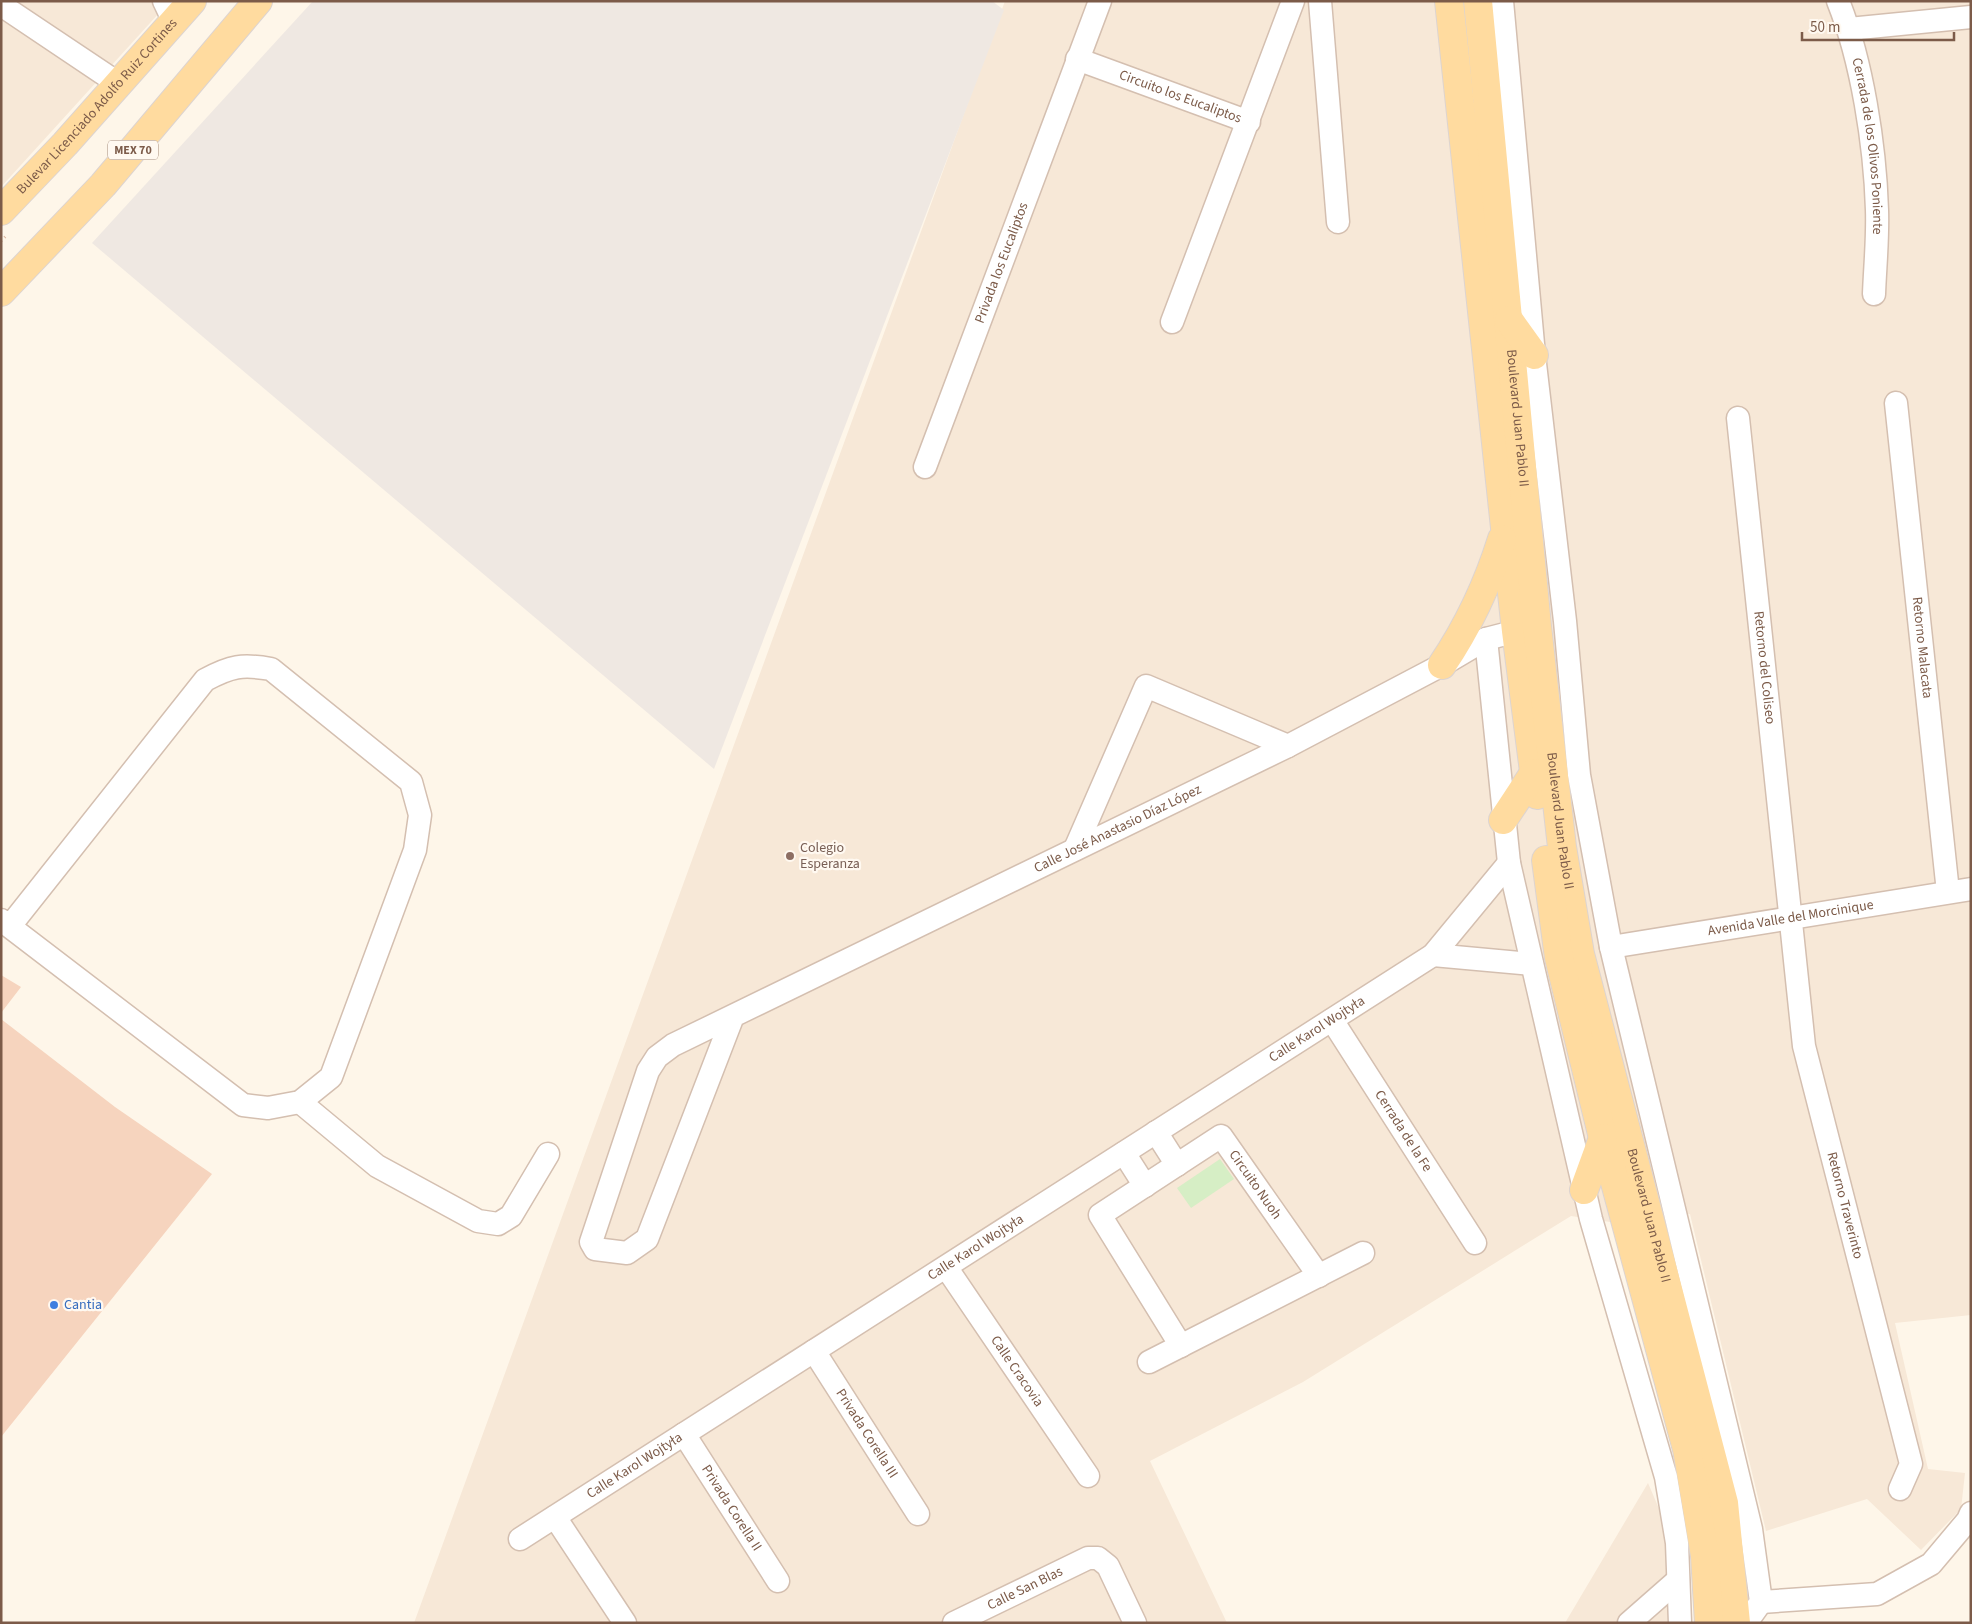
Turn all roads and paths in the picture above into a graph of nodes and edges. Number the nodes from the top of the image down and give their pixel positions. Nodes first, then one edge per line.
1 (192, 1) edge
2 (258, 1) edge
3 (1100, 1) edge
4 (1293, 1) edge
5 (1320, 1) edge
6 (1449, 1) edge
7 (1478, 1) edge
8 (1502, 1) edge
9 (1838, 1) edge
10 (1, 5) edge
11 (169, 12) edge
12 (1971, 17) edge
13 (1849, 29) junction
14 (1077, 59) junction
15 (118, 84) junction
16 (1249, 122) junction
17 (1, 211) edge
18 (1338, 222) dead end
19 (1, 292) edge
20 (1874, 294) dead end
21 (1508, 320) junction
22 (1172, 322) dead end
23 (1534, 355) junction
24 (1896, 403) dead end
25 (1738, 418) dead end
26 (925, 467) dead end
27 (1505, 528) junction
28 (1565, 621) junction
29 (1527, 628) junction
30 (1486, 639) junction
31 (1442, 665) junction
32 (1288, 746) junction
33 (1534, 773) junction
34 (1503, 820) junction
35 (1075, 849) junction
36 (1509, 863) junction
37 (1971, 889) edge
38 (1948, 892) junction
39 (1790, 918) junction
40 (5, 923) edge
41 (1611, 947) junction
42 (1433, 955) junction
43 (1532, 964) junction
44 (733, 1016) junction
45 (1332, 1020) junction
46 (300, 1102) junction
47 (1156, 1132) junction
48 (1602, 1138) junction
49 (1124, 1153) junction
50 (548, 1154) dead end
51 (1177, 1165) junction
52 (1145, 1186) junction
53 (1584, 1190) junction
54 (1475, 1243) dead end
55 (1363, 1253) dead end
56 (946, 1267) junction
57 (1319, 1276) junction
58 (1181, 1346) junction
59 (814, 1351) junction
60 (1149, 1362) dead end
61 (684, 1434) junction
62 (1687, 1449) junction
63 (1088, 1476) dead end
64 (1666, 1477) junction
65 (1900, 1489) dead end
66 (1971, 1513) edge
67 (918, 1514) dead end
68 (555, 1517) junction
69 (520, 1539) dead end
70 (1678, 1580) junction
71 (778, 1581) dead end
72 (1761, 1602) junction
73 (624, 1623) edge
74 (954, 1623) edge
75 (1135, 1623) edge
76 (1629, 1623) edge
77 (1680, 1623) edge
78 (1709, 1623) edge
79 (1736, 1623) edge
80 (1746, 1623) edge

1 - 11 main road, Bulevar Licenciado Adolfo Ruiz Cortines
2 - 19 main road, MEX 70
3 - 14 street
4 - 16 street, Circuito los Eucaliptos
5 - 18 street
6 - 27 main road, Boulevard Juan Pablo II
7 - 21 main road, Boulevard Juan Pablo II
8 - 23 street, Boulevard Juan Pablo II
9 - 13 street, Cerrada de los Olivos Poniente
10 - 15 street
11 - 15 main road, Bulevar Licenciado Adolfo Ruiz Cortines
12 - 13 street
13 - 20 street, Cerrada de los Olivos Poniente
14 - 16 street, Circuito los Eucaliptos
14 - 26 street, Privada los Eucaliptos
15 - 17 main road, Bulevar Licenciado Adolfo Ruiz Cortines
16 - 22 street
21 - 23 main road
21 - 29 main road, Boulevard Juan Pablo II
23 - 28 street, Boulevard Juan Pablo II
24 - 38 street, Retorno Malacata
25 - 39 street, Retorno del Coliseo
27 - 29 main road, Boulevard Juan Pablo II
27 - 31 main road
28 - 29 street, Calle José Anastasio Díaz López
28 - 41 street, Boulevard Juan Pablo II
29 - 30 street, Calle José Anastasio Díaz López
29 - 33 main road, Boulevard Juan Pablo II
29 - 79 main road, Boulevard Juan Pablo II
30 - 31 street, Calle José Anastasio Díaz López
30 - 34 street
31 - 32 street, Calle José Anastasio Díaz López
32 - 35 street, Calle José Anastasio Díaz López
32 - 35 street
33 - 34 main road
33 - 48 main road, Boulevard Juan Pablo II
34 - 36 street
35 - 44 street, Calle José Anastasio Díaz López
36 - 42 street, Calle Karol Wojtyła
36 - 43 street
37 - 38 street, Avenida Valle del Morcinique
38 - 39 street, Avenida Valle del Morcinique
39 - 41 street, Avenida Valle del Morcinique
39 - 65 street, Retorno Traverinto
40 - 46 street
40 - 46 street
41 - 72 street, Boulevard Juan Pablo II
42 - 43 street
42 - 45 street, Calle Karol Wojtyła
43 - 53 street
44 - 44 street, Calle José Anastasio Díaz López
45 - 47 street, Calle Karol Wojtyła
45 - 54 street, Cerrada de la Fe
46 - 50 street
47 - 49 street, Calle Karol Wojtyła
47 - 51 street
48 - 53 main road
48 - 62 main road, Boulevard Juan Pablo II
49 - 52 street
49 - 56 street, Calle Karol Wojtyła
51 - 52 street, Circuito Nuoh
51 - 57 street, Circuito Nuoh
52 - 58 street, Circuito Nuoh
53 - 64 street
55 - 57 street
56 - 59 street, Calle Karol Wojtyła
56 - 63 street, Calle Cracovia
57 - 58 street
58 - 60 street
59 - 61 street, Calle Karol Wojtyła
59 - 67 street, Privada Corella III
61 - 68 street, Calle Karol Wojtyła
61 - 71 street, Privada Corella II
62 - 64 street
62 - 78 main road, Boulevard Juan Pablo II
64 - 70 street
66 - 72 street
68 - 69 street, Calle Karol Wojtyła
68 - 73 street
70 - 76 street
70 - 77 street
72 - 80 street
74 - 75 street, Calle San Blas

